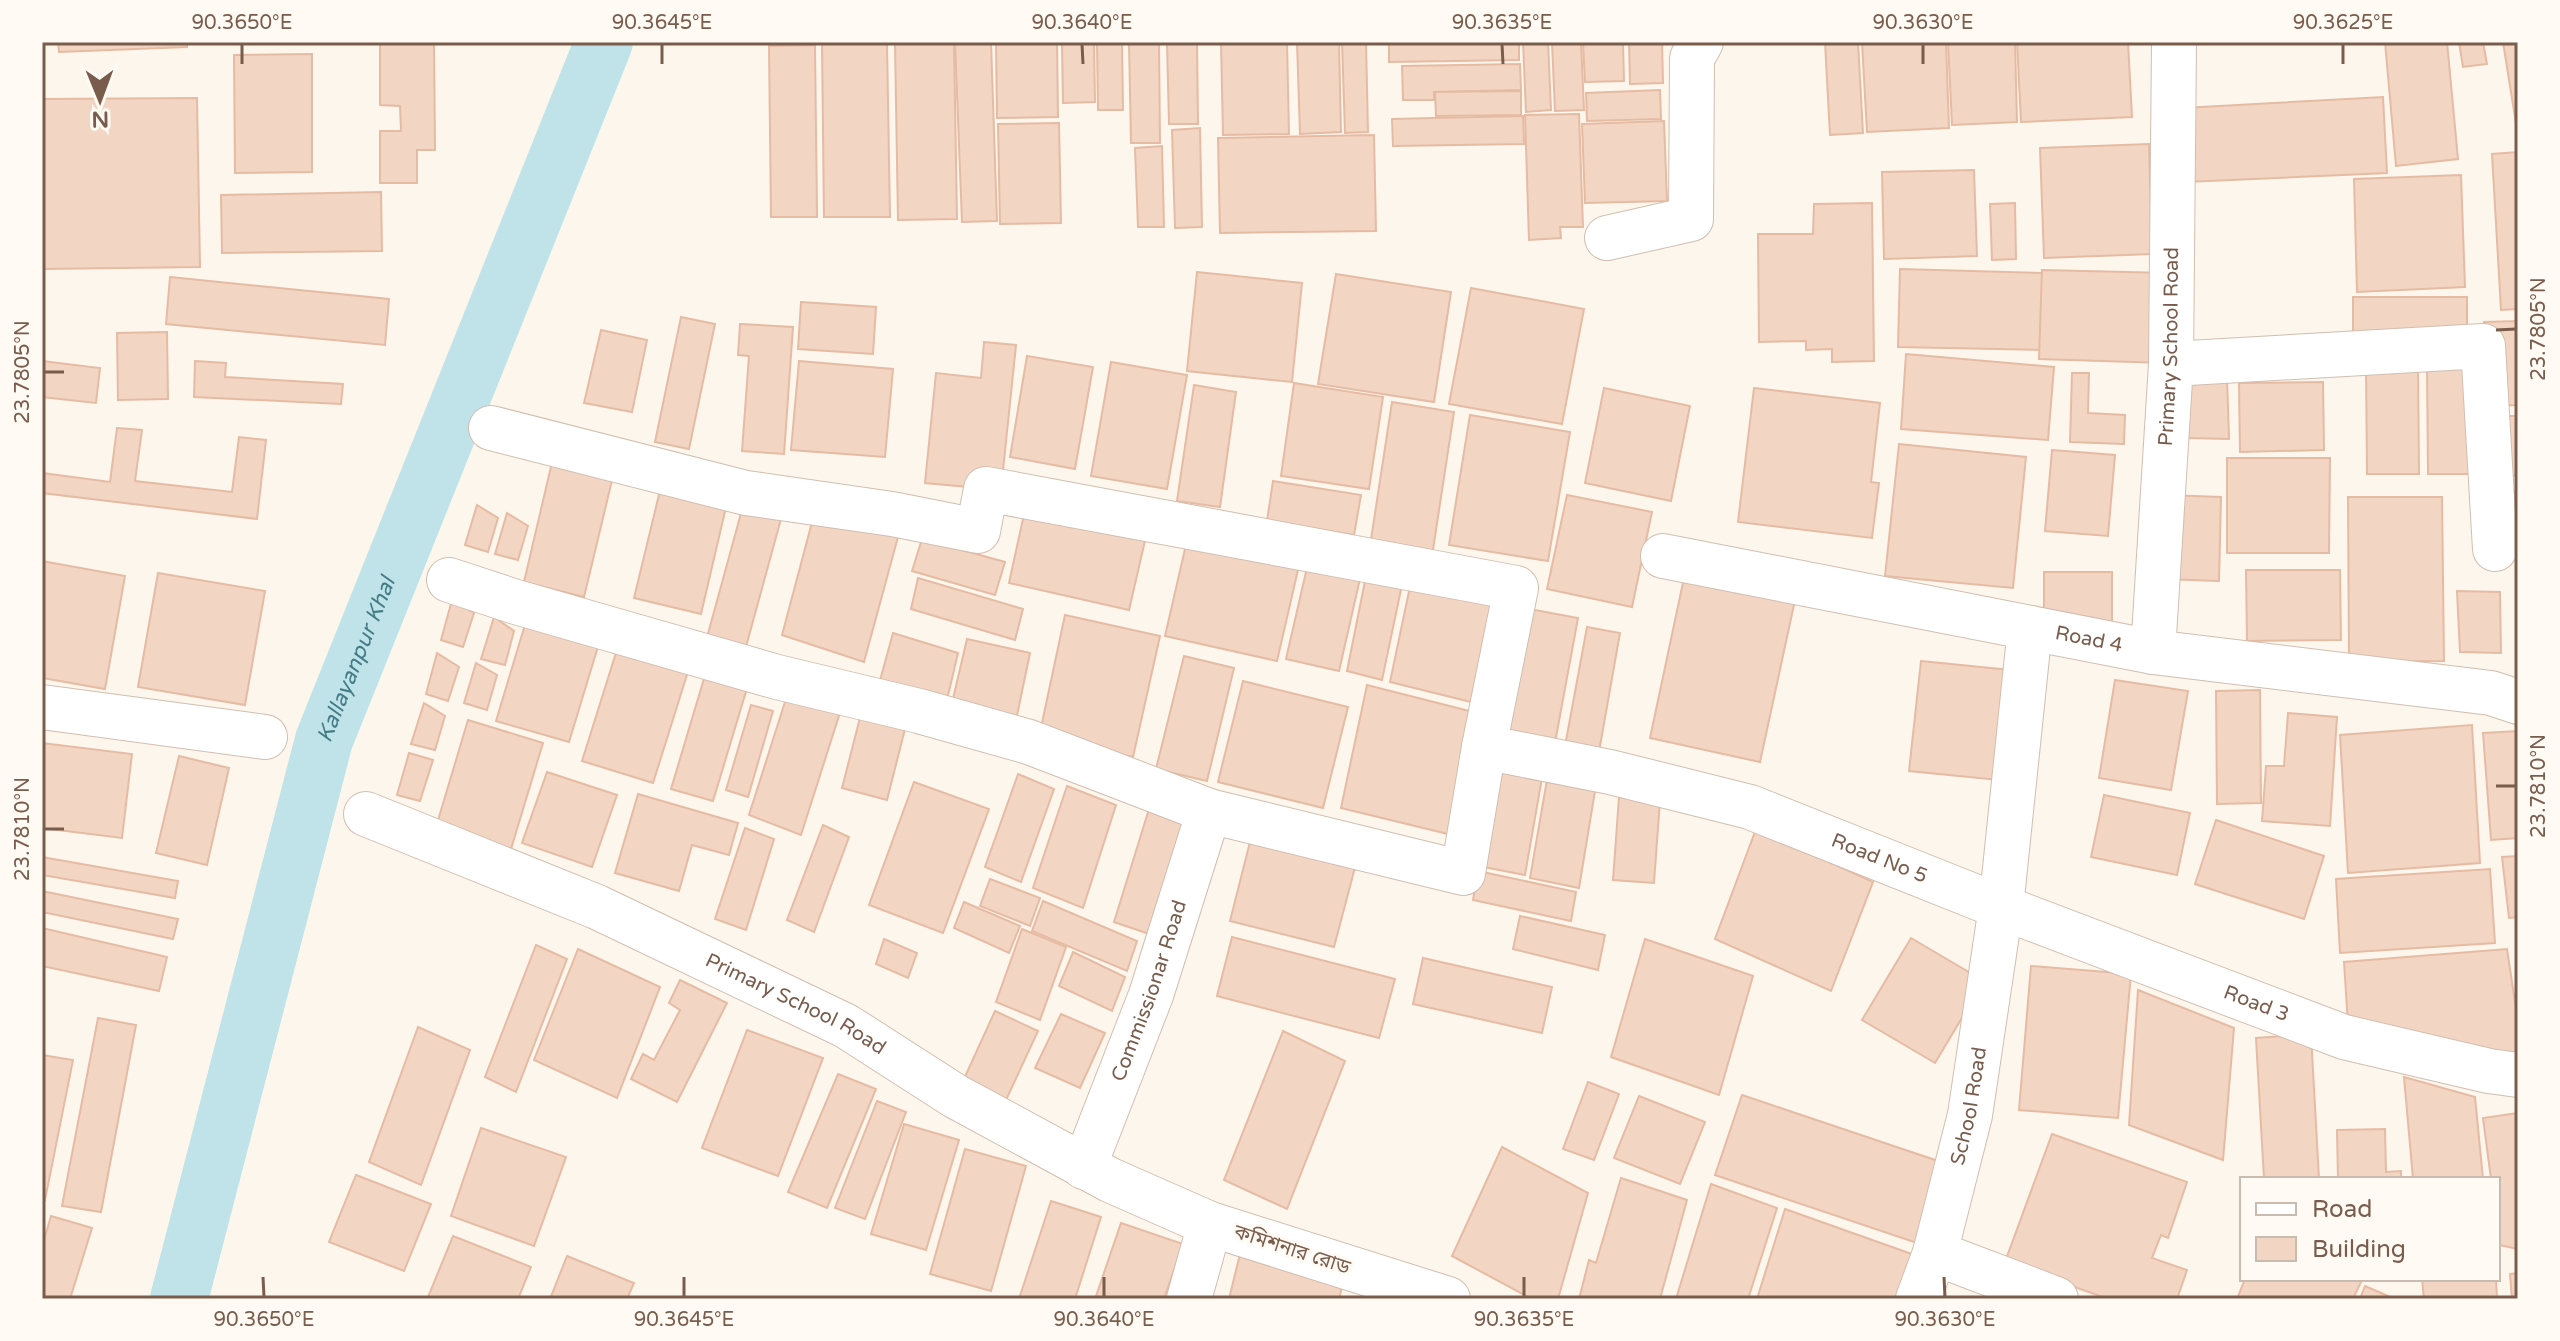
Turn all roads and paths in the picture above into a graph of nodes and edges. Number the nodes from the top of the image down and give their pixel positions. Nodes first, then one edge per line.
1 (1701, 42) edge
2 (2174, 42) edge
3 (1607, 238) dead end
4 (2171, 364) junction
5 (491, 428) dead end
6 (2495, 549) dead end
7 (1663, 556) dead end
8 (449, 580) dead end
9 (2030, 628) junction
10 (2153, 652) junction
11 (2518, 702) edge
12 (42, 707) edge
13 (265, 737) dead end
14 (1484, 747) junction
15 (1209, 811) junction
16 (366, 814) dead end
17 (2001, 907) junction
18 (2518, 1075) edge
19 (1084, 1167) junction
20 (1210, 1224) junction
21 (1935, 1253) junction
22 (1189, 1299) edge
23 (1448, 1299) edge
24 (1918, 1299) edge
25 (2056, 1299) edge

1 - 3 street
2 - 4 street, Primary School Road
4 - 6 street
4 - 10 street, Primary School Road
5 - 14 street
7 - 9 street, Road 4
8 - 15 street
9 - 10 street, Road 4
9 - 17 street
10 - 11 street, Road 4
12 - 13 street
14 - 15 street
14 - 17 street, Road No 5
15 - 19 street, Commissionar Road
16 - 19 street, Primary School Road
17 - 18 street, Road 3
17 - 21 street, School Road
19 - 20 street, Primary School Road
20 - 22 street, কমিশনার রোড
20 - 23 street, কমিশনার রোড
21 - 24 street, School Road
21 - 25 street

